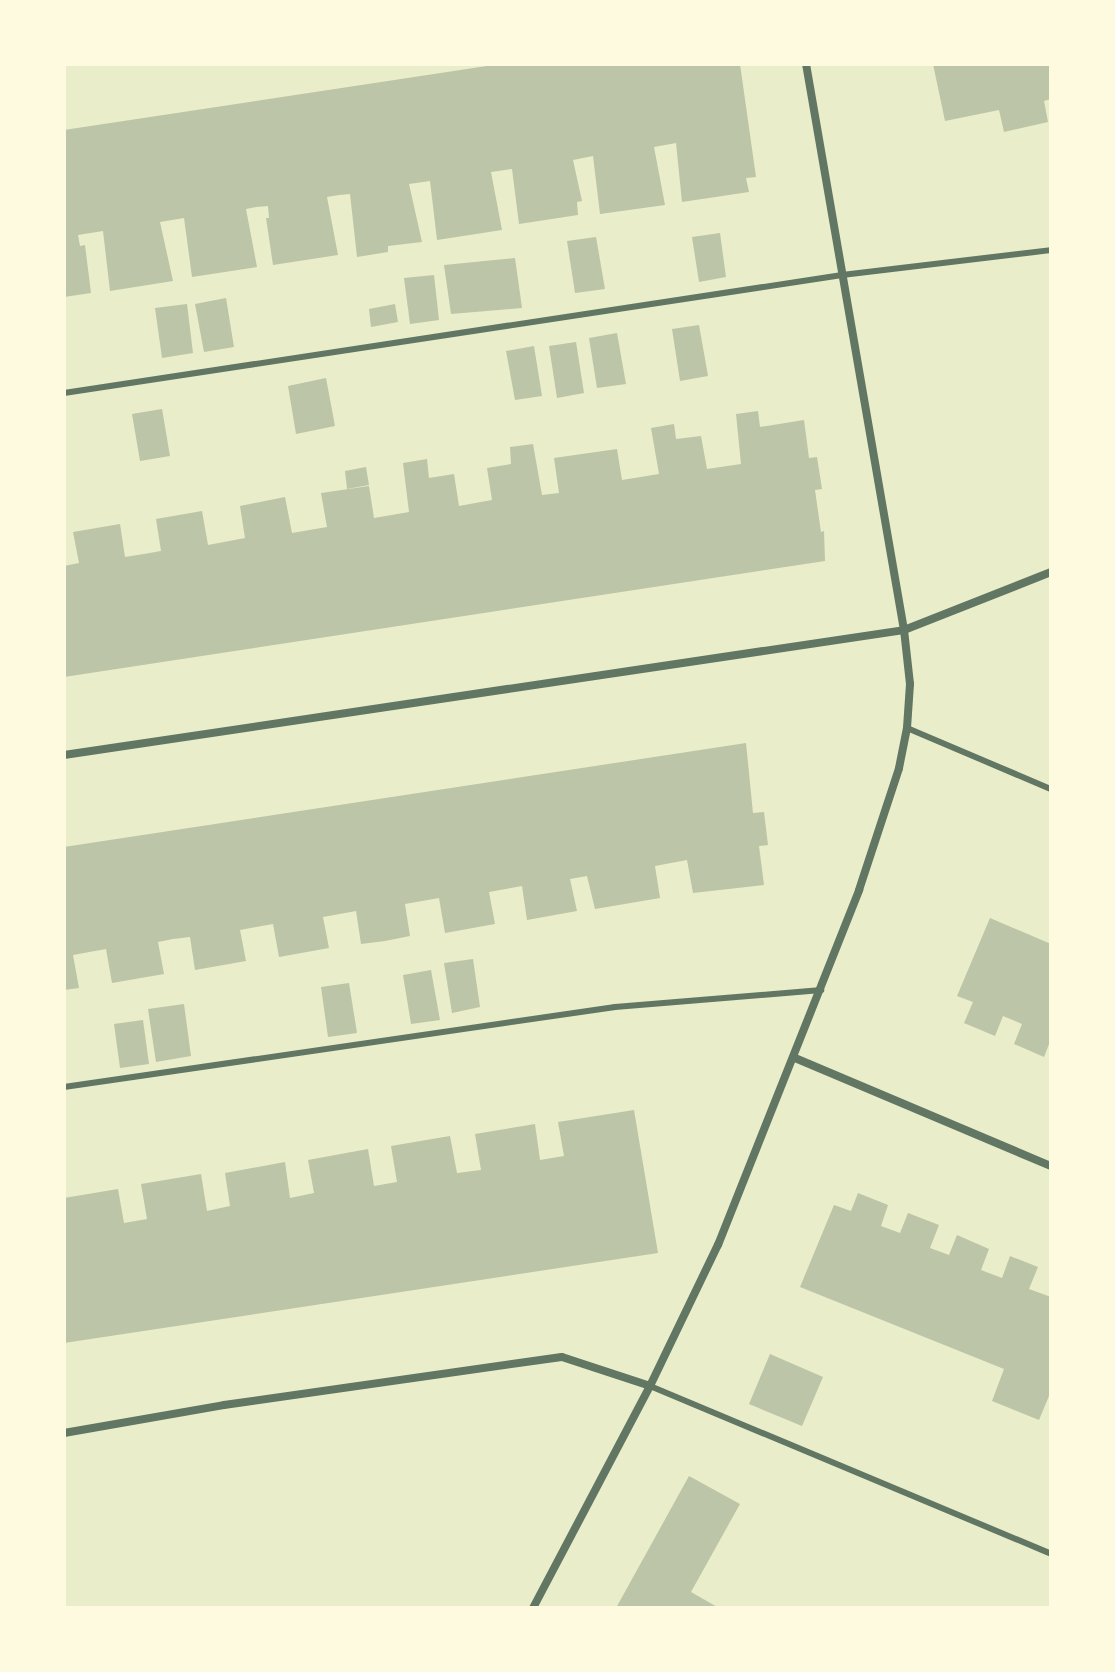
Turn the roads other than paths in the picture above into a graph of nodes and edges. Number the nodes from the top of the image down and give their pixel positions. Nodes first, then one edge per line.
1 (806, 64) edge
2 (1051, 250) edge
3 (842, 275) junction
4 (64, 393) edge
5 (1051, 572) edge
6 (904, 630) junction
7 (907, 728) junction
8 (64, 755) edge
9 (1051, 789) edge
10 (821, 990) junction
11 (795, 1058) junction
12 (64, 1087) edge
13 (1051, 1166) edge
14 (650, 1386) junction
15 (64, 1433) edge
16 (1051, 1554) edge
17 (533, 1608) edge

1 - 3 street
2 - 3 lane
3 - 4 lane
3 - 6 street
5 - 6 street
6 - 7 street
6 - 8 street
7 - 9 lane
7 - 10 street
10 - 11 street
10 - 12 lane
11 - 13 street
11 - 14 street
14 - 15 street
14 - 16 lane
14 - 17 street

